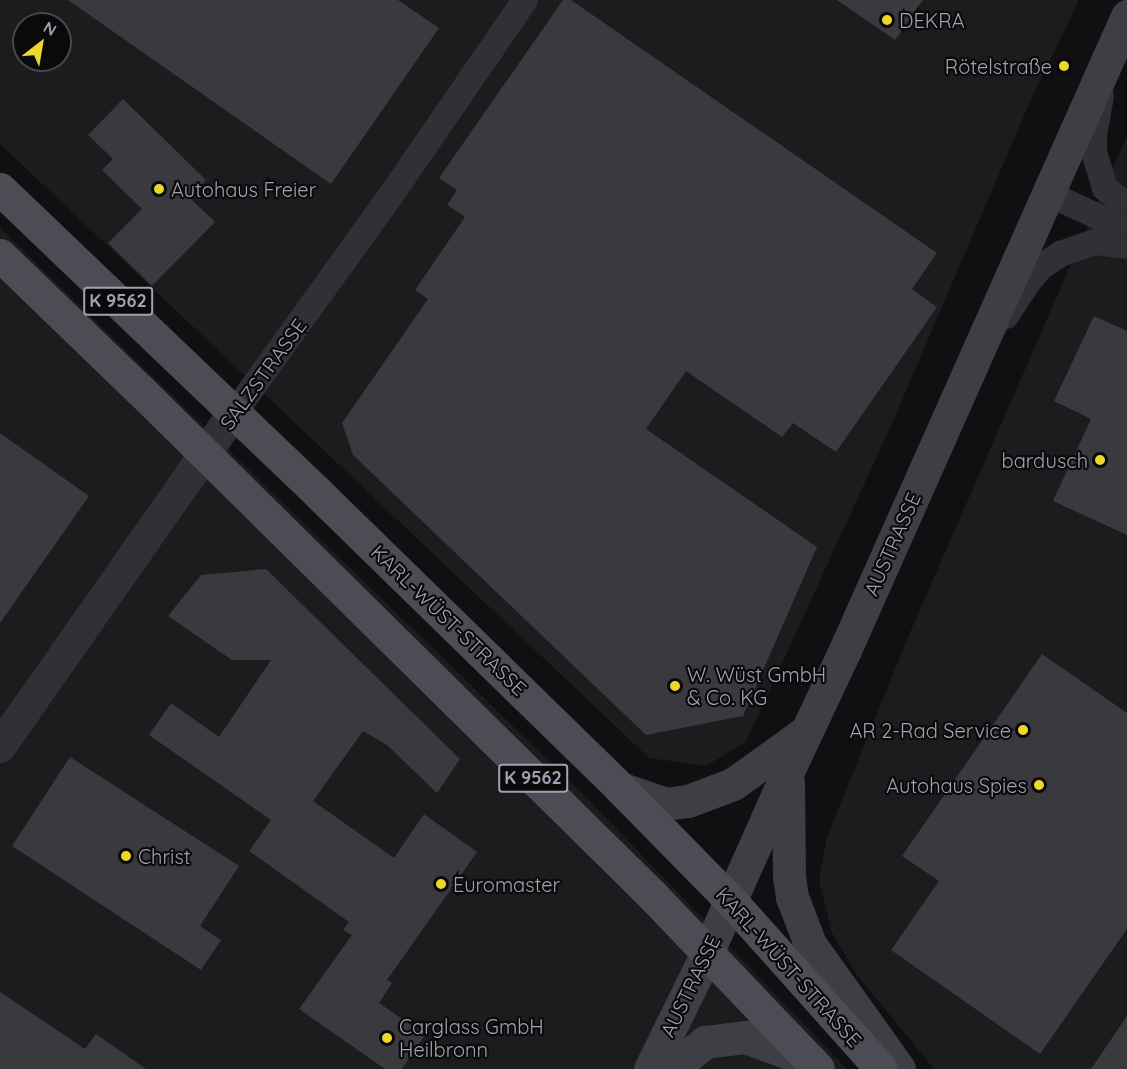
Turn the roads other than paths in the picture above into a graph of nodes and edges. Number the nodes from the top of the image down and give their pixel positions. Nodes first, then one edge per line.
1 (525, 0) edge
2 (1127, 16) edge
3 (1109, 56) junction
4 (0, 189) edge
5 (1049, 194) junction
6 (1127, 206) edge
7 (1127, 230) edge
8 (1127, 246) edge
9 (0, 255) edge
10 (971, 372) junction
11 (235, 412) junction
12 (205, 454) junction
13 (806, 732) junction
14 (0, 747) edge
15 (788, 771) junction
16 (620, 788) junction
17 (731, 901) junction
18 (708, 951) junction
19 (815, 1065) edge
20 (650, 1069) edge
21 (672, 1069) edge
22 (881, 1069) edge
23 (899, 1069) edge

1 - 11 street, SALZSTRASSE
2 - 3 main road, AUSTRASSE
3 - 5 main road, AUSTRASSE
3 - 6 street
4 - 11 main road, KARL-WÜST-STRASSE / K 9562
5 - 7 street
5 - 10 main road, AUSTRASSE
8 - 10 street
9 - 12 main road, K 9562
10 - 13 main road, AUSTRASSE
11 - 12 street, SALZSTRASSE
11 - 16 main road, KARL-WÜST-STRASSE / K 9562
12 - 14 street, SALZSTRASSE
12 - 18 main road, K 9562
13 - 15 main road, AUSTRASSE
13 - 16 main road
15 - 17 main road, AUSTRASSE
15 - 23 main road
16 - 17 main road, KARL-WÜST-STRASSE / K 9562
17 - 18 main road, AUSTRASSE
17 - 22 main road, KARL-WÜST-STRASSE / K 9562
18 - 19 main road, K 9562
18 - 20 main road, AUSTRASSE
19 - 21 main road

